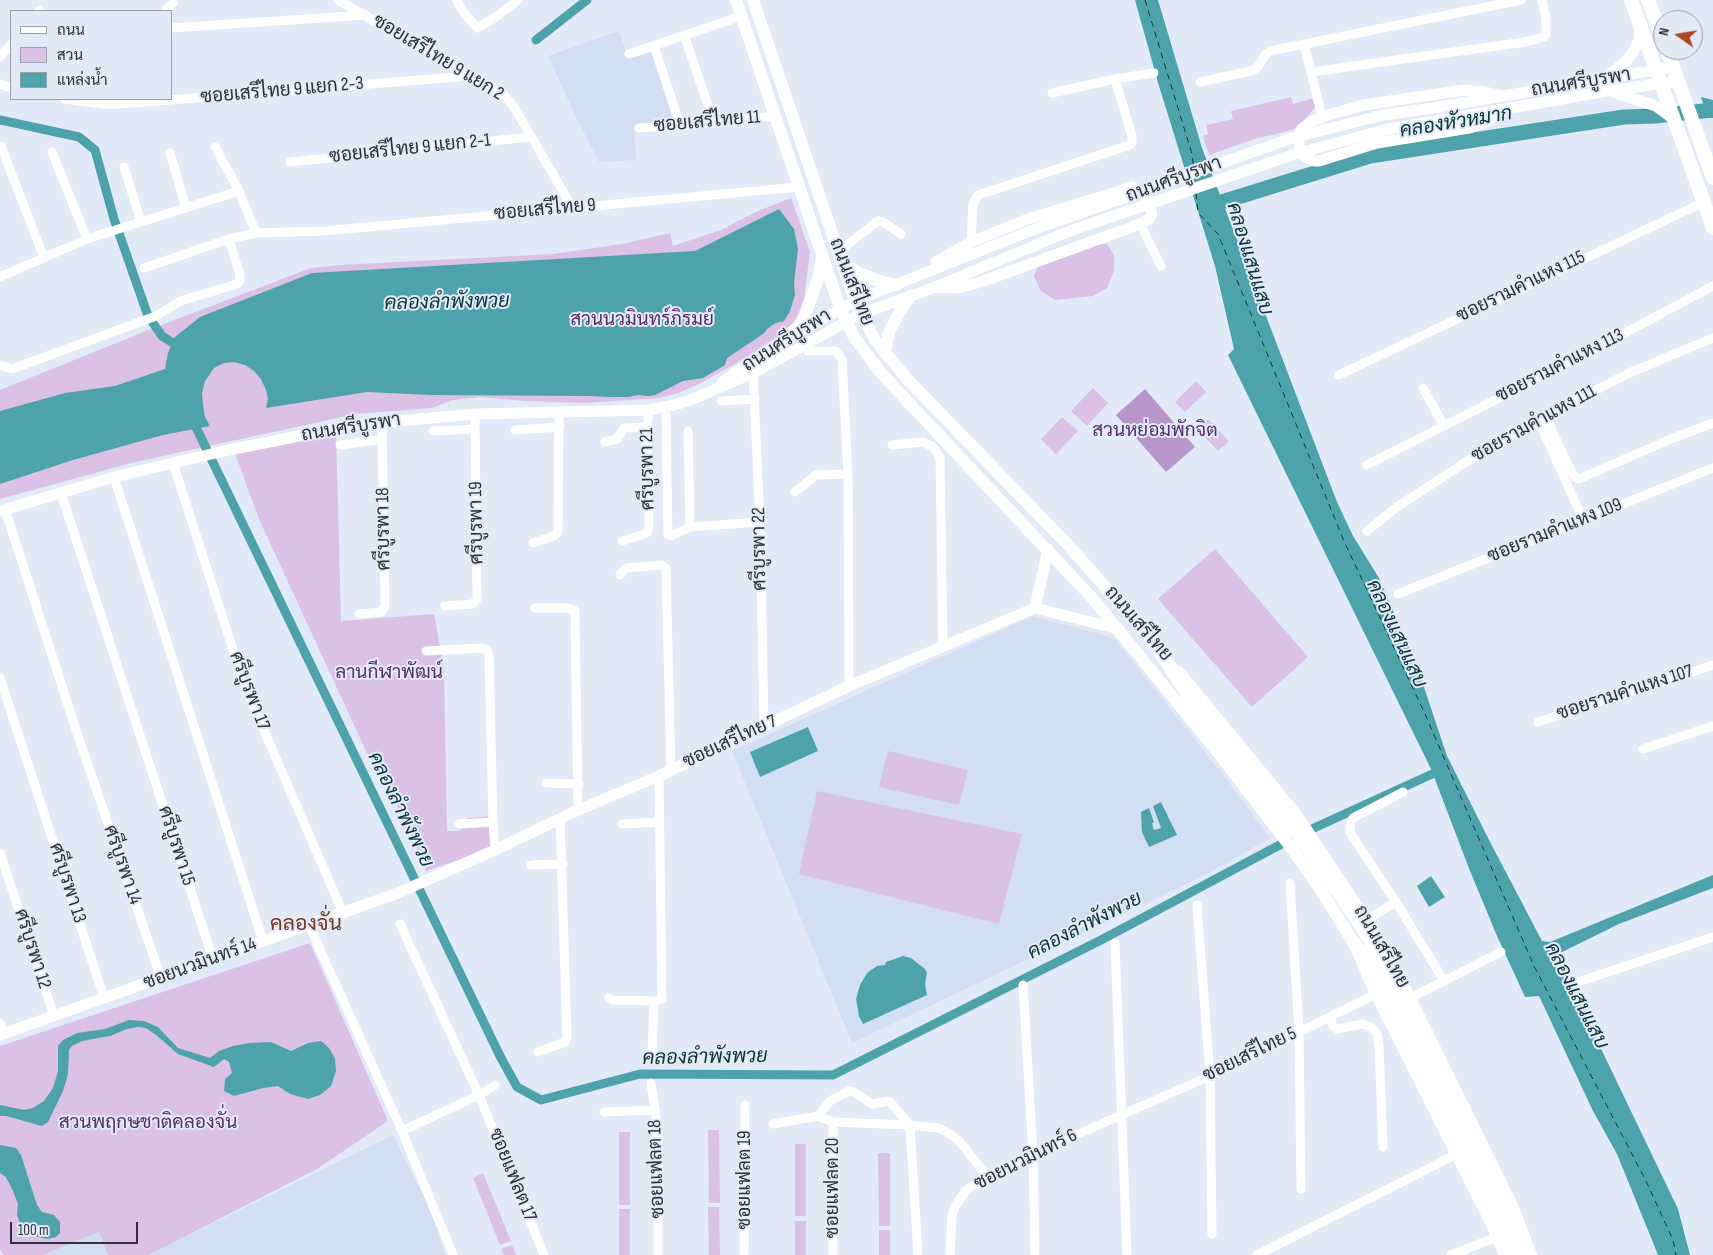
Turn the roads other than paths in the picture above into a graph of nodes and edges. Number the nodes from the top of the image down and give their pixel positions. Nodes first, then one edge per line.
1 (338, 0) edge
2 (458, 0) edge
3 (518, 0) edge
4 (736, 0) edge
5 (753, 0) edge
6 (1521, 0) edge
7 (1542, 0) edge
8 (1631, 0) edge
9 (1648, 0) edge
10 (173, 3) dead end
11 (166, 10) edge
12 (1653, 13) edge
13 (367, 15) junction
14 (742, 16) junction
15 (1640, 24) junction
16 (172, 28) edge
17 (684, 34) junction
18 (1304, 44) junction
19 (10, 45) edge
20 (654, 46) junction
21 (629, 54) dead end
22 (0, 57) edge
23 (1671, 60) edge
24 (1673, 67) junction
25 (1657, 70) junction
26 (1310, 72) junction
27 (1154, 74) dead end
28 (470, 76) junction
29 (1115, 79) junction
30 (1604, 80) junction
31 (1678, 81) junction
32 (1200, 82) dead end
33 (1662, 84) junction
34 (1608, 91) junction
35 (1052, 93) dead end
36 (1502, 96) junction
37 (172, 97) edge
38 (77, 100) edge
39 (131, 100) edge
40 (103, 102) edge
41 (1505, 110) junction
42 (775, 116) junction
43 (1322, 117) junction
44 (1676, 122) junction
45 (714, 123) junction
46 (680, 126) junction
47 (640, 128) dead end
48 (530, 136) junction
49 (2, 146) dead end
50 (215, 147) dead end
51 (52, 152) dead end
52 (170, 153) dead end
53 (290, 162) dead end
54 (124, 166) dead end
55 (1713, 178) edge
56 (800, 187) junction
57 (239, 191) junction
58 (1704, 202) junction
59 (572, 207) junction
60 (186, 208) junction
61 (141, 222) junction
62 (1140, 224) junction
63 (1713, 228) edge
64 (256, 233) junction
65 (901, 234) dead end
66 (229, 238) junction
67 (87, 239) junction
68 (971, 242) junction
69 (822, 254) junction
70 (840, 256) junction
71 (44, 258) junction
72 (1160, 266) dead end
73 (144, 268) dead end
74 (926, 272) junction
75 (0, 277) edge
76 (897, 284) junction
77 (1713, 286) edge
78 (930, 288) junction
79 (911, 295) junction
80 (855, 301) junction
81 (840, 308) junction
82 (861, 314) junction
83 (846, 322) junction
84 (1713, 338) edge
85 (780, 342) junction
86 (808, 351) dead end
87 (885, 353) junction
88 (0, 365) edge
89 (753, 373) junction
90 (1339, 374) dead end
91 (1423, 388) dead end
92 (708, 392) junction
93 (755, 399) junction
94 (721, 401) dead end
95 (649, 410) junction
96 (560, 411) junction
97 (475, 414) junction
98 (666, 415) dead end
99 (1542, 420) junction
100 (382, 421) junction
101 (1713, 423) edge
102 (1444, 426) junction
103 (560, 427) junction
104 (647, 427) junction
105 (475, 429) junction
106 (515, 430) dead end
107 (433, 431) dead end
108 (688, 431) dead end
109 (383, 439) junction
110 (605, 442) dead end
111 (340, 445) dead end
112 (892, 445) dead end
113 (173, 463) junction
114 (1367, 465) dead end
115 (1713, 468) edge
116 (848, 474) junction
117 (114, 477) junction
118 (795, 492) dead end
119 (61, 493) junction
120 (2, 510) edge
121 (1583, 519) junction
122 (760, 522) junction
123 (690, 527) junction
124 (1367, 531) dead end
125 (622, 541) dead end
126 (533, 543) dead end
127 (1048, 549) junction
128 (620, 575) dead end
129 (1398, 594) dead end
130 (445, 606) dead end
131 (536, 608) dead end
132 (1035, 608) junction
133 (359, 614) dead end
134 (1119, 628) junction
135 (1152, 639) junction
136 (942, 647) junction
137 (426, 652) dead end
138 (1713, 665) edge
139 (0, 678) edge
140 (849, 686) junction
141 (1538, 722) dead end
142 (764, 725) junction
143 (1713, 726) edge
144 (1642, 750) dead end
145 (671, 770) junction
146 (659, 776) junction
147 (546, 783) dead end
148 (579, 784) junction
149 (1403, 792) dead end
150 (578, 810) junction
151 (560, 819) junction
152 (493, 822) junction
153 (660, 822) junction
154 (460, 824) dead end
155 (622, 824) dead end
156 (495, 850) junction
157 (0, 853) edge
158 (563, 864) junction
159 (531, 865) dead end
160 (428, 881) joint
161 (1290, 883) dead end
162 (1396, 902) junction
163 (1196, 905) dead end
164 (344, 913) junction
165 (1366, 920) junction
166 (400, 924) dead end
167 (309, 925) junction
168 (1713, 937) edge
169 (264, 942) junction
170 (1115, 943) dead end
171 (1354, 943) junction
172 (1500, 952) dead end
173 (213, 959) junction
174 (161, 978) junction
175 (1444, 981) junction
176 (1572, 984) dead end
177 (1023, 985) dead end
178 (1376, 994) junction
179 (104, 998) junction
180 (609, 998) dead end
181 (1410, 998) junction
182 (654, 1001) junction
183 (54, 1016) junction
184 (1330, 1018) junction
185 (1, 1031) edge
186 (1299, 1031) junction
187 (538, 1052) dead end
188 (652, 1055) dead end
189 (1210, 1076) junction
190 (651, 1083) dead end
191 (495, 1085) dead end
192 (479, 1095) junction
193 (745, 1105) dead end
194 (655, 1110) junction
195 (604, 1112) dead end
196 (1122, 1114) junction
197 (818, 1116) junction
198 (834, 1122) junction
199 (774, 1124) dead end
200 (910, 1125) junction
201 (402, 1131) junction
202 (1383, 1147) dead end
203 (1033, 1154) junction
204 (1457, 1154) junction
205 (987, 1176) junction
206 (1302, 1189) dead end
207 (1212, 1234) dead end
208 (1497, 1237) junction
209 (453, 1255) edge
210 (544, 1255) edge
211 (658, 1255) edge
212 (744, 1255) edge
213 (833, 1255) edge
214 (918, 1255) edge
215 (950, 1255) edge
216 (1035, 1255) edge
217 (1127, 1255) edge
218 (1257, 1255) edge
219 (1451, 1255) edge
220 (1505, 1255) edge
221 (1513, 1255) edge
222 (1523, 1255) edge
223 (1531, 1255) edge

1 - 13 street, ซอยเสรีไทย 9 แยก 2
2 - 3 street
4 - 14 main road, ถนนเสรีไทย
5 - 70 main road, ถนนเสรีไทย
6 - 18 street
7 - 26 street
8 - 15 main road
9 - 12 main road
10 - 11 street
13 - 16 street
13 - 28 street, ซอยเสรีไทย 9 แยก 2
14 - 17 street
14 - 42 main road, ถนนเสรีไทย
15 - 25 main road
15 - 30 street
17 - 20 street
17 - 45 street
18 - 26 street
18 - 32 street
19 - 22 street
20 - 21 street
20 - 46 street
23 - 24 main road
24 - 25 street, ถนนศรีบูรพา
24 - 31 main road
25 - 30 street, ถนนศรีบูรพา
25 - 33 main road
26 - 43 street
27 - 29 street
28 - 37 street, ซอยเสรีไทย 9 แยก 2-3
28 - 48 street, ซอยเสรีไทย 9 แยก 2
29 - 35 street
29 - 68 street
30 - 36 street, ถนนศรีบูรพา
31 - 33 street, ถนนศรีบูรพา
31 - 55 main road
33 - 34 street, ถนนศรีบูรพา
33 - 44 main road
34 - 41 street, ถนนศรีบูรพา
34 - 44 street
36 - 43 street
36 - 74 street, ถนนศรีบูรพา
38 - 40 street, ซอยเสรีไทย 9 แยก 2-3
39 - 40 street, ซอยเสรีไทย 9 แยก 2-3
41 - 43 street
41 - 78 street, ถนนศรีบูรพา
42 - 45 street, ซอยเสรีไทย 11
42 - 56 main road, ถนนเสรีไทย
44 - 58 main road
45 - 46 street, ซอยเสรีไทย 11
46 - 47 street, ซอยเสรีไทย 11
48 - 53 street, ซอยเสรีไทย 9 แยก 2-1
48 - 59 street, ซอยเสรีไทย 9 แยก 2
49 - 71 street
50 - 57 street
51 - 67 street
52 - 60 street
54 - 61 street
56 - 59 street, ซอยเสรีไทย 9
56 - 69 main road, ถนนเสรีไทย
57 - 60 street
57 - 64 street
58 - 63 main road
58 - 90 street, ซอยรามคำแหง 115
59 - 64 street, ซอยเสรีไทย 9
60 - 61 street
61 - 67 street
62 - 68 street
62 - 72 street
62 - 78 street
64 - 66 street, ซอยเสรีไทย 9
65 - 70 street
66 - 73 street, ซอยเสรีไทย 9
66 - 88 street
67 - 71 street
68 - 74 street
69 - 81 main road, ถนนเสรีไทย
69 - 85 main road
70 - 76 main road
70 - 80 main road, ถนนเสรีไทย
71 - 75 street
74 - 76 street, ถนนศรีบูรพา
76 - 80 street, ถนนศรีบูรพา
77 - 102 street, ซอยรามคำแหง 113
78 - 79 street, ถนนศรีบูรพา
79 - 82 street, ถนนศรีบูรพา
79 - 87 main road
80 - 81 street, ถนนศรีบูรพา
80 - 82 main road, ถนนเสรีไทย
81 - 83 main road, ถนนเสรีไทย
81 - 85 street, ถนนศรีบูรพา
82 - 83 street, ถนนศรีบูรพา
82 - 87 main road, ถนนเสรีไทย
83 - 89 street, ถนนศรีบูรพา
83 - 127 main road, ถนนเสรีไทย
84 - 99 street, ซอยรามคำแหง 111
85 - 92 street, ถนนศรีบูรพา
86 - 116 street
87 - 135 main road, ถนนเสรีไทย
89 - 92 street, ถนนศรีบูรพา
89 - 93 street, ศรีบูรพา 22
91 - 102 street
92 - 95 street, ถนนศรีบูรพา
93 - 94 street
93 - 122 street, ศรีบูรพา 22
95 - 96 street, ถนนศรีบูรพา
95 - 104 street, ศรีบูรพา 21
96 - 97 street, ถนนศรีบูรพา
96 - 103 street
97 - 100 street, ถนนศรีบูรพา
97 - 105 street, ศรีบูรพา 19
98 - 123 street
99 - 101 street
99 - 121 street
99 - 124 street, ซอยรามคำแหง 111
100 - 109 street, ศรีบูรพา 18
100 - 113 street, ถนนศรีบูรพา
102 - 114 street, ซอยรามคำแหง 113
103 - 106 street
103 - 126 street
104 - 110 street
104 - 125 street, ศรีบูรพา 21
105 - 107 street
105 - 130 street, ศรีบูรพา 19
108 - 123 street
109 - 111 street
109 - 133 street, ศรีบูรพา 18
112 - 136 street
113 - 117 street, ถนนศรีบูรพา
113 - 164 street, ศรีบูรพา 17
115 - 121 street, ซอยรามคำแหง 109
116 - 118 street
116 - 140 street
117 - 119 street, ถนนศรีบูรพา
117 - 169 street
119 - 120 street, ถนนศรีบูรพา
119 - 173 street, ศรีบูรพา 15
120 - 174 street, ศรีบูรพา 14
121 - 129 street, ซอยรามคำแหง 109
122 - 123 street
122 - 142 street, ศรีบูรพา 22
127 - 132 street
127 - 134 main road, ถนนเสรีไทย
128 - 145 street
131 - 148 street
132 - 134 street
132 - 136 street, ซอยเสรีไทย 7
134 - 171 main road, ถนนเสรีไทย
135 - 165 main road, ถนนเสรีไทย
135 - 222 main road
136 - 140 street, ซอยเสรีไทย 7
137 - 152 street
138 - 141 street, ซอยรามคำแหง 107
139 - 179 street, ศรีบูรพา 13
140 - 142 street, ซอยเสรีไทย 7
142 - 145 street, ซอยเสรีไทย 7
143 - 144 street
145 - 146 street, ซอยเสรีไทย 7
146 - 150 street, ซอยเสรีไทย 7
146 - 153 street
147 - 148 street
148 - 150 street
149 - 162 street
150 - 151 street, ซอยเสรีไทย 7
151 - 156 street, ซอยเสรีไทย 7
151 - 158 street
152 - 154 street
152 - 156 street
153 - 155 street
153 - 182 street
156 - 160 street, ซอยเสรีไทย 7
157 - 183 street, ศรีบูรพา 12
158 - 159 street
158 - 187 street
160 - 164 street, ซอยนวมินทร์ 14
161 - 186 street
162 - 165 street
162 - 175 street
163 - 189 street
164 - 167 street, ซอยนวมินทร์ 14
165 - 181 main road, ถนนเสรีไทย
166 - 192 street, ซอยแฟลต 17
167 - 169 street, ซอยนวมินทร์ 14
167 - 201 street
168 - 176 street
169 - 173 street, ซอยนวมินทร์ 14
170 - 196 street
171 - 178 main road, ถนนเสรีไทย
171 - 221 main road
172 - 175 street
173 - 174 street, ซอยนวมินทร์ 14
174 - 179 street, ซอยนวมินทร์ 14
175 - 181 street
177 - 203 street
178 - 184 street, ซอยเสรีไทย 5
178 - 204 main road, ถนนเสรีไทย
179 - 183 street, ซอยนวมินทร์ 14
180 - 182 street
181 - 223 main road, ถนนเสรีไทย
182 - 188 street
183 - 185 street, ซอยนวมินทร์ 14
184 - 186 street, ซอยเสรีไทย 5
184 - 202 street
186 - 189 street, ซอยเสรีไทย 5
186 - 206 street
189 - 196 street, ซอยเสรีไทย 5
189 - 207 street
190 - 194 street, ซอยแฟลต 18
191 - 192 street
192 - 201 street
192 - 210 street, ซอยแฟลต 17
193 - 212 street, ซอยแฟลต 19
194 - 195 street
194 - 211 street, ซอยแฟลต 18
196 - 203 street, ซอยนวมินทร์ 6
196 - 217 street
197 - 198 street
197 - 199 street
197 - 200 street
198 - 200 street
198 - 213 street, ซอยแฟลต 20
200 - 205 street
200 - 214 street
201 - 209 street
203 - 205 street, ซอยนวมินทร์ 6
203 - 216 street
204 - 208 main road, ถนนเสรีไทย
204 - 218 street
205 - 215 street, ซอยนวมินทร์ 6
208 - 219 street
208 - 220 main road, ถนนเสรีไทย

